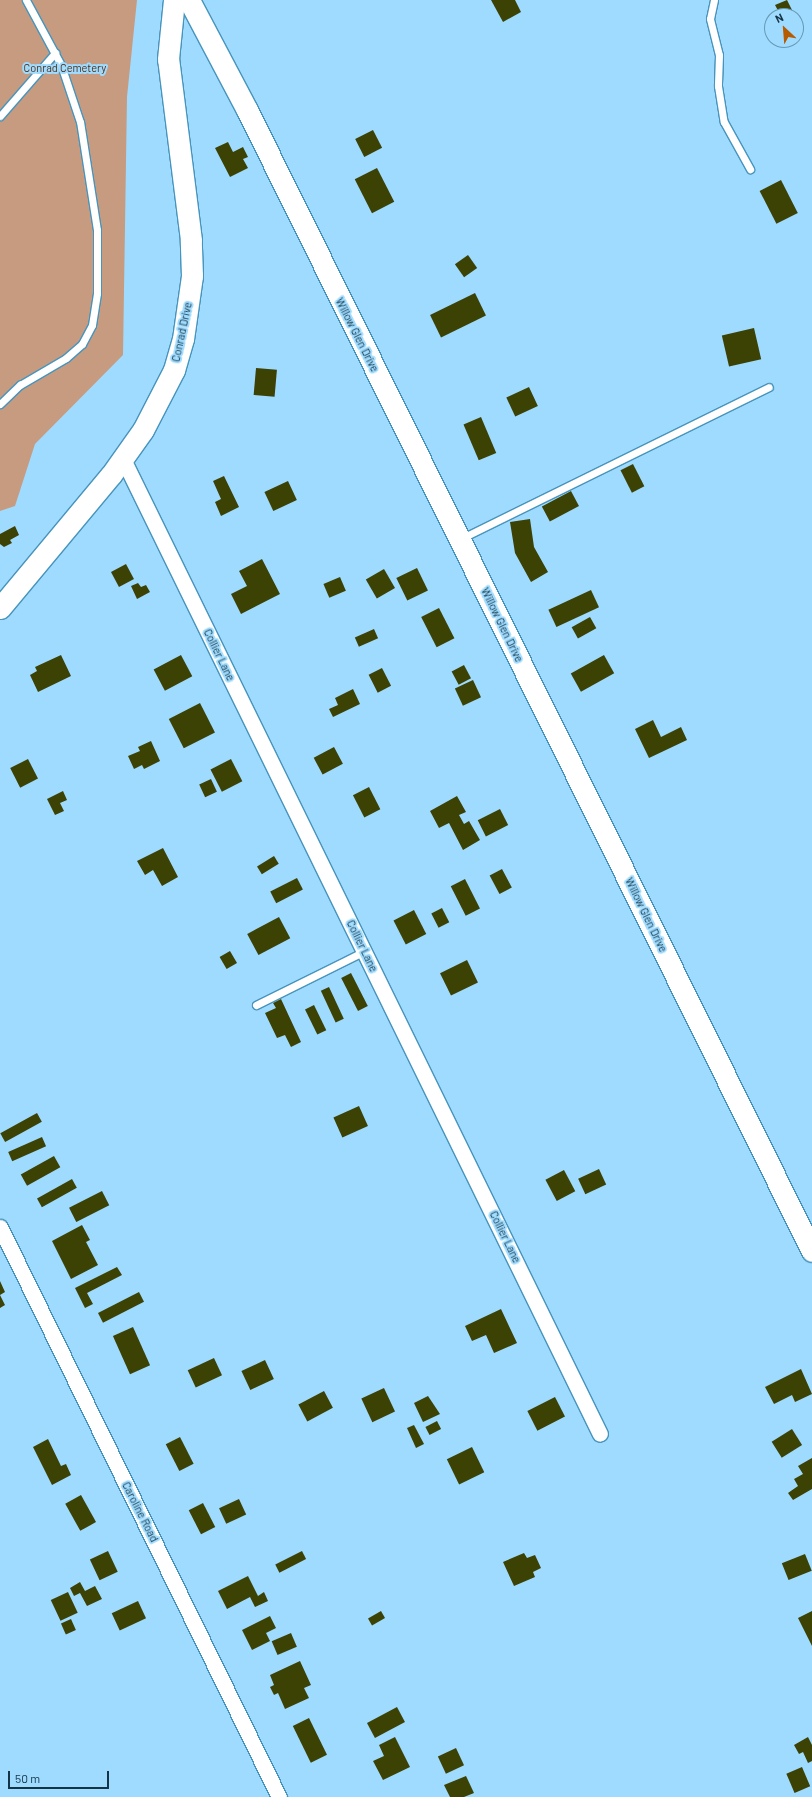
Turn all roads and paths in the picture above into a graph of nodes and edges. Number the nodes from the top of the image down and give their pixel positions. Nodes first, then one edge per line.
1 (26, 0) edge
2 (174, 0) edge
3 (189, 0) edge
4 (714, 0) edge
5 (55, 53) junction
6 (0, 116) edge
7 (750, 169) dead end
8 (769, 386) dead end
9 (0, 404) edge
10 (123, 459) junction
11 (460, 540) junction
12 (0, 608) edge
13 (365, 951) junction
14 (256, 1004) dead end
15 (0, 1227) edge
16 (812, 1251) edge
17 (600, 1434) dead end
18 (279, 1797) edge

1 - 5 lane
2 - 10 main road, Conrad Drive
3 - 11 main road, Willow Glen Drive
4 - 7 lane
5 - 6 lane
5 - 9 lane
8 - 11 lane
10 - 12 main road, Conrad Drive
10 - 13 street, Collier Lane
11 - 16 main road, Willow Glen Drive
13 - 14 lane
13 - 17 street, Collier Lane
15 - 18 street, Caroline Road

